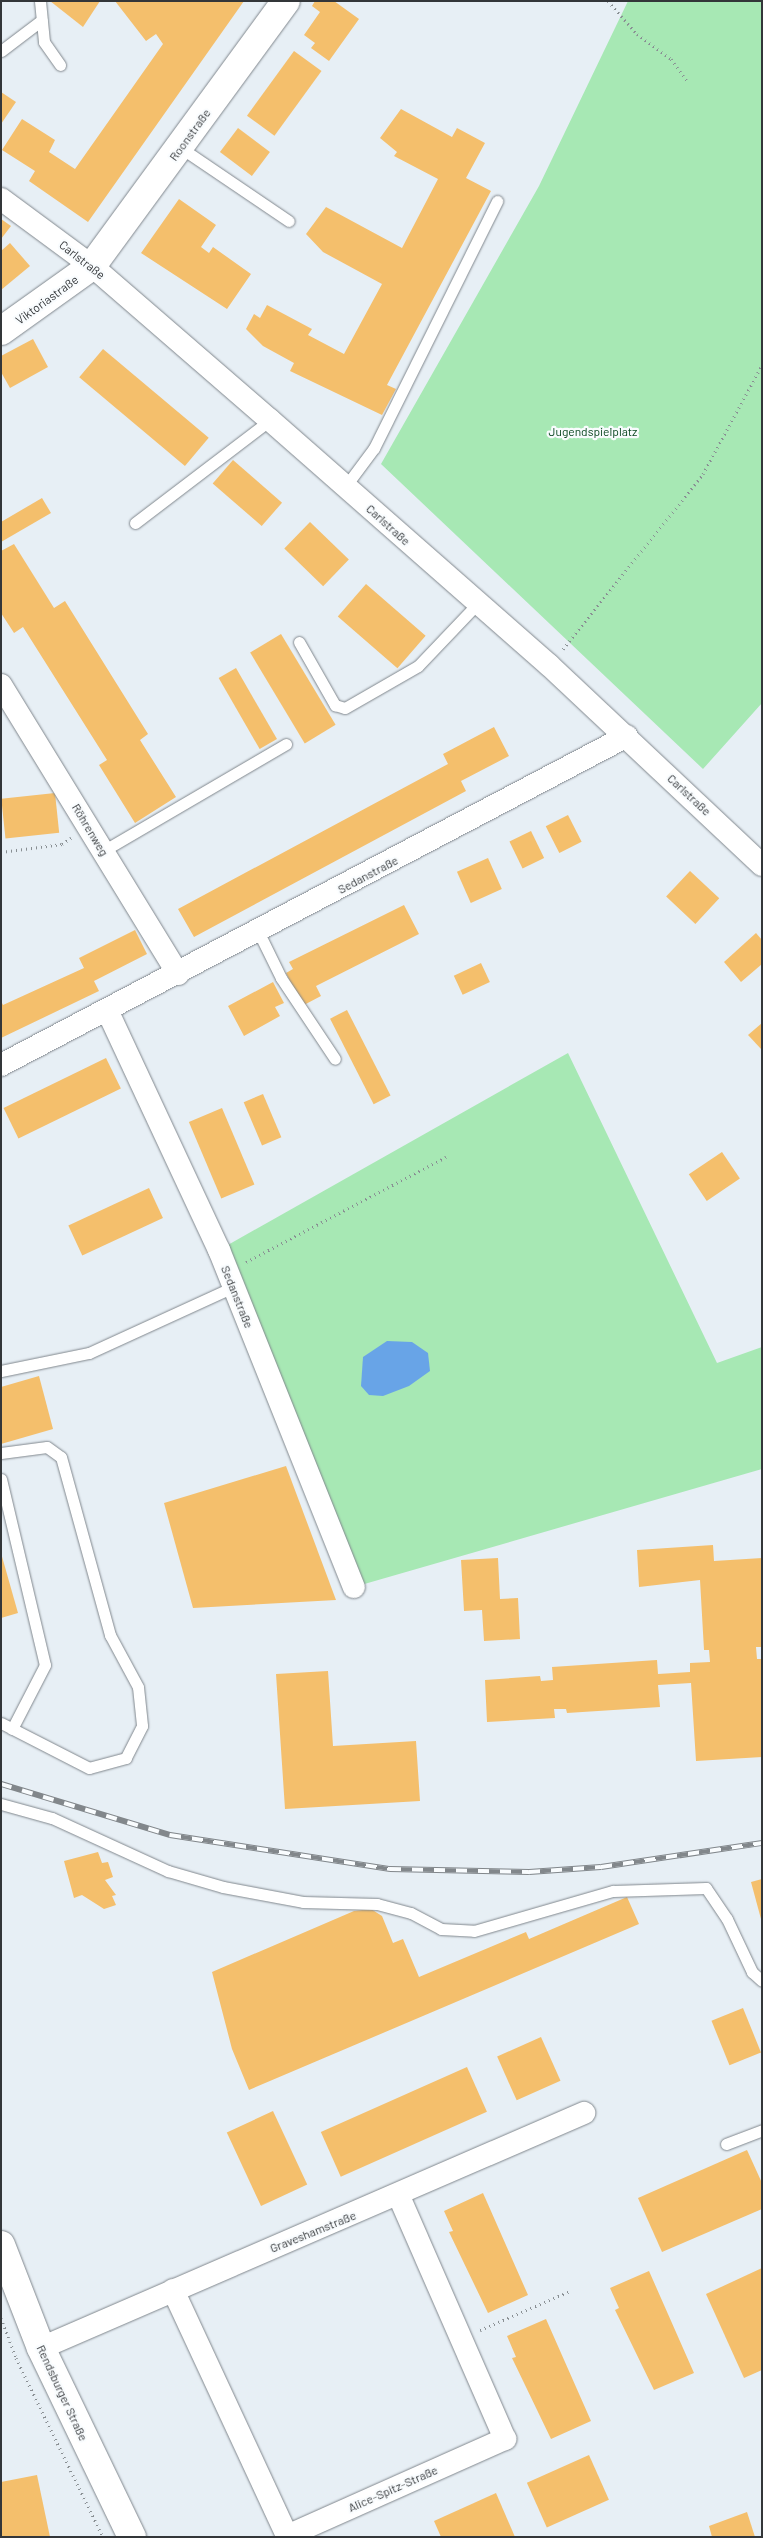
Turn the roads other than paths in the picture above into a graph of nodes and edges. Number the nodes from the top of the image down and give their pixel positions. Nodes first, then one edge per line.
1 (40, 1) edge
2 (286, 1) edge
3 (42, 20) junction
4 (1, 51) edge
5 (60, 65) dead end
6 (182, 148) junction
7 (1, 199) edge
8 (497, 201) dead end
9 (289, 221) dead end
10 (92, 266) junction
11 (1, 332) edge
12 (270, 420) junction
13 (345, 487) junction
14 (135, 523) dead end
15 (477, 604) junction
16 (299, 642) dead end
17 (1, 685) edge
18 (627, 736) junction
19 (286, 744) dead end
20 (103, 851) junction
21 (762, 865) edge
22 (259, 933) junction
23 (178, 974) junction
24 (108, 1012) junction
25 (335, 1059) dead end
26 (1, 1065) edge
27 (230, 1279) junction
28 (1, 1371) edge
29 (1, 1454) edge
30 (1, 1478) edge
31 (354, 1587) dead end
32 (1, 1723) edge
33 (12, 1729) junction
34 (1, 1804) edge
35 (762, 1981) edge
36 (584, 2113) dead end
37 (762, 2130) edge
38 (726, 2144) dead end
39 (399, 2196) junction
40 (1, 2245) edge
41 (173, 2290) junction
42 (41, 2348) junction
43 (132, 2537) edge

1 - 3 lane
2 - 6 street, Roonstraße
3 - 4 lane
3 - 5 lane
6 - 9 lane
6 - 10 street, Roonstraße
7 - 10 street, Carlstraße
8 - 13 lane
10 - 11 street, Viktoriastraße
10 - 12 street, Carlstraße
12 - 13 street, Carlstraße
12 - 14 lane
13 - 15 street, Carlstraße
15 - 16 lane
15 - 18 street, Carlstraße
17 - 20 street, Röhrenweg
18 - 21 street, Carlstraße
18 - 22 street, Sedanstraße
19 - 20 lane
20 - 23 street, Röhrenweg
22 - 23 street, Sedanstraße
22 - 25 lane
23 - 24 street, Sedanstraße
24 - 26 street, Sedanstraße
24 - 27 street, Sedanstraße
27 - 28 lane
27 - 31 street, Sedanstraße
29 - 33 lane
30 - 33 lane
32 - 33 lane
34 - 35 lane
36 - 39 street, Graveshamstraße
37 - 38 lane
39 - 41 street, Graveshamstraße
39 - 41 street, Alice-Spitz-Straße
40 - 42 street, Rendsburger Straße
41 - 42 street, Graveshamstraße
42 - 43 street, Rendsburger Straße

